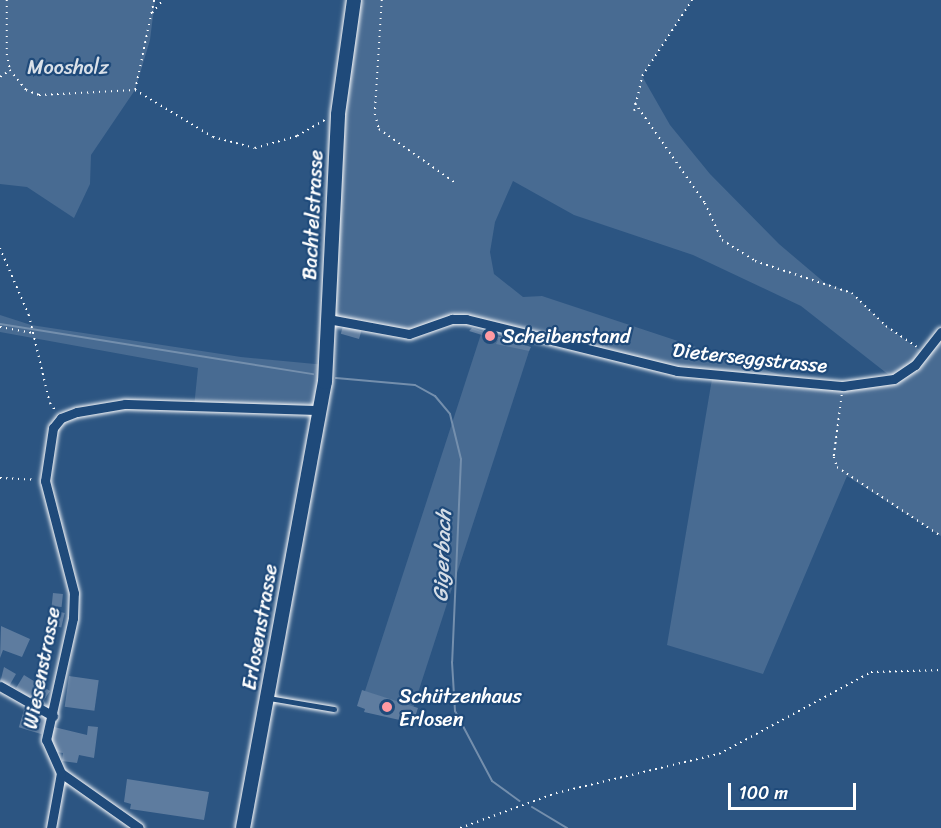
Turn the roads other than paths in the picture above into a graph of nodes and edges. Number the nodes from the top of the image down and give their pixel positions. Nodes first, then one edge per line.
1 (354, 0) edge
2 (328, 319) junction
3 (941, 332) edge
4 (320, 410) junction
5 (315, 433) joint
6 (0, 686) edge
7 (267, 697) junction
8 (334, 709) dead end
9 (53, 716) junction
10 (61, 773) junction
11 (51, 828) edge
12 (139, 828) edge
13 (243, 828) edge

1 - 2 street, Bachtelstrasse
2 - 3 street, Dieterseggstrasse
2 - 4 street, Bachtelstrasse
4 - 5 street, Bachtelstrasse
4 - 9 street, Wiesenstrasse
5 - 7 street, Erlosenstrasse
6 - 9 street
7 - 8 lane
7 - 13 street, Erlosenstrasse
9 - 10 street, Wiesenstrasse
10 - 11 street
10 - 12 street

